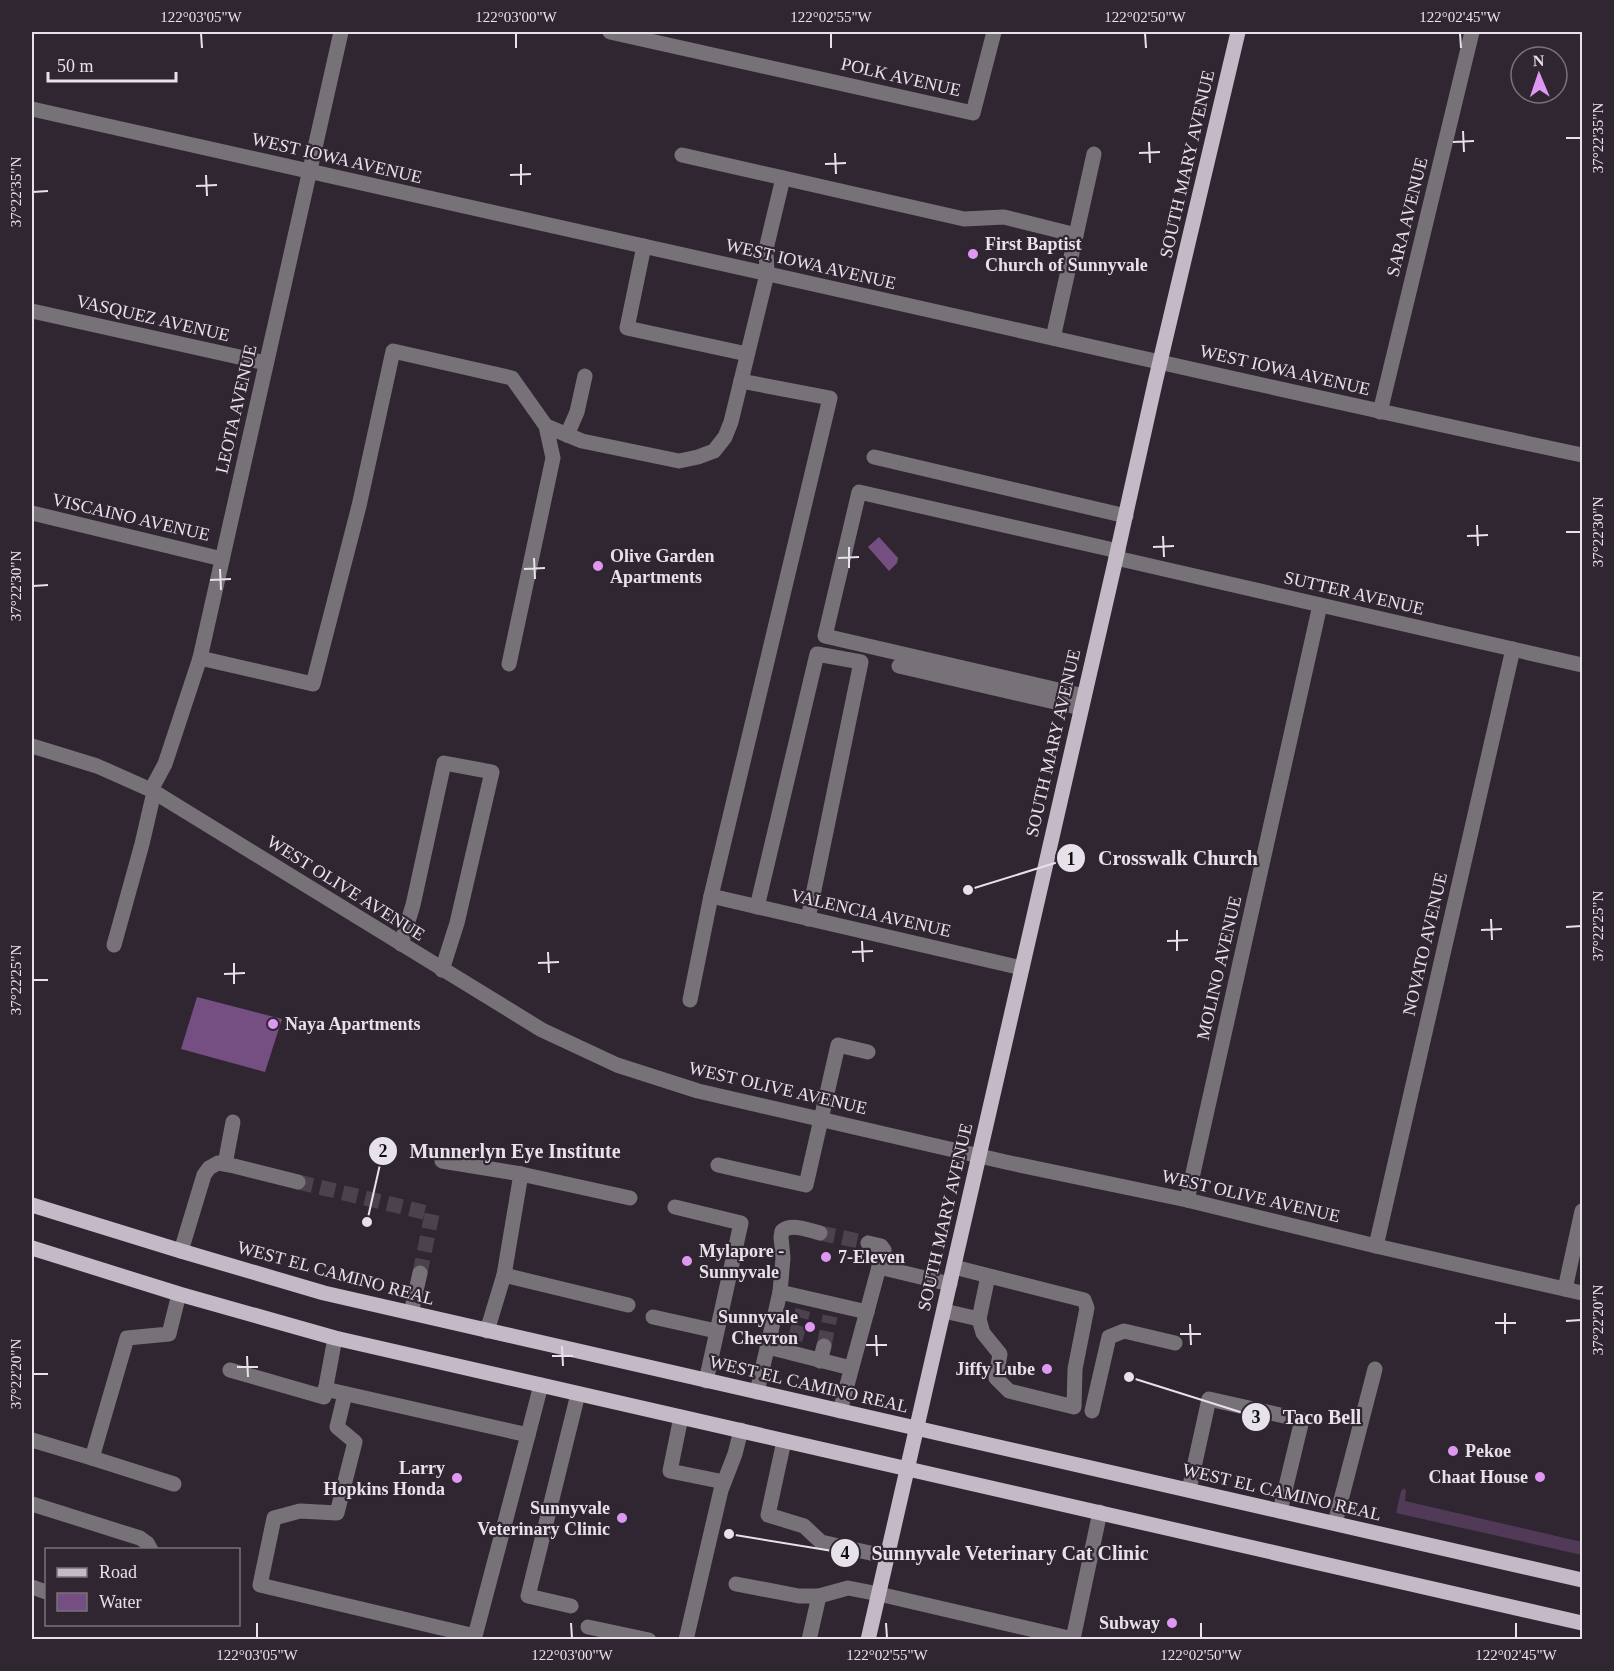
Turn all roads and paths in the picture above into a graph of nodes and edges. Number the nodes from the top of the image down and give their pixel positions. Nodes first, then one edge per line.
1 (341, 32) edge
2 (610, 32) edge
3 (994, 32) edge
4 (1238, 32) edge
5 (1472, 32) edge
6 (32, 109) edge
7 (1094, 154) dead end
8 (682, 155) dead end
9 (309, 172) junction
10 (783, 178) junction
11 (1076, 236) junction
12 (644, 246) junction
13 (766, 273) junction
14 (32, 311) edge
15 (1053, 338) junction
16 (747, 354) junction
17 (1160, 361) junction
18 (266, 363) junction
19 (585, 376) dead end
20 (741, 381) junction
21 (1380, 412) junction
22 (546, 426) junction
23 (567, 435) junction
24 (1582, 454) edge
25 (874, 457) dead end
26 (32, 513) edge
27 (1126, 516) junction
28 (1117, 555) junction
29 (222, 559) junction
30 (1320, 605) junction
31 (1513, 650) junction
32 (200, 658) junction
33 (509, 663) dead end
34 (1582, 665) edge
35 (898, 666) dead end
36 (1082, 702) junction
37 (32, 746) edge
38 (153, 791) junction
39 (711, 896) junction
40 (758, 907) junction
41 (808, 919) junction
42 (401, 944) junction
43 (114, 945) dead end
44 (1022, 968) junction
45 (442, 970) junction
46 (690, 1000) dead end
47 (868, 1052) dead end
48 (821, 1118) junction
49 (233, 1122) dead end
50 (979, 1156) junction
51 (442, 1161) dead end
52 (225, 1164) junction
53 (718, 1165) dead end
54 (521, 1173) junction
55 (298, 1182) tunnel mouth
56 (630, 1198) dead end
57 (1187, 1200) junction
58 (32, 1205) edge
59 (675, 1207) dead end
60 (1582, 1211) edge
61 (820, 1233) tunnel mouth
62 (868, 1243) tunnel mouth
63 (1376, 1246) junction
64 (32, 1248) edge
65 (181, 1251) junction
66 (954, 1267) junction
67 (879, 1268) junction
68 (420, 1273) tunnel mouth
69 (504, 1275) junction
70 (988, 1276) junction
71 (950, 1284) junction
72 (1565, 1289) junction
73 (780, 1292) junction
74 (1582, 1293) edge
75 (179, 1294) junction
76 (628, 1305) dead end
77 (944, 1311) junction
78 (867, 1312) junction
79 (411, 1313) junction
80 (653, 1317) dead end
81 (979, 1319) junction
82 (717, 1330) junction
83 (487, 1331) junction
84 (335, 1338) junction
85 (1176, 1343) dead end
86 (768, 1347) junction
87 (850, 1368) junction
88 (1375, 1369) dead end
89 (231, 1370) dead end
90 (706, 1381) junction
91 (542, 1385) junction
92 (325, 1389) junction
93 (757, 1392) junction
94 (345, 1394) junction
95 (578, 1394) junction
96 (840, 1411) junction
97 (1092, 1411) dead end
98 (681, 1417) junction
99 (917, 1428) junction
100 (741, 1430) junction
101 (528, 1435) junction
102 (32, 1440) edge
103 (784, 1441) junction
104 (92, 1458) junction
105 (908, 1468) junction
106 (724, 1482) junction
107 (174, 1484) dead end
108 (1189, 1490) junction
109 (32, 1504) edge
110 (1280, 1511) junction
111 (1100, 1512) junction
112 (1335, 1523) junction
113 (151, 1548) edge
114 (888, 1557) junction
115 (1582, 1580) edge
116 (736, 1584) dead end
117 (879, 1594) junction
118 (819, 1596) junction
119 (571, 1606) dead end
120 (1582, 1623) edge
121 (588, 1627) dead end
122 (649, 1640) edge
123 (686, 1640) edge
124 (809, 1640) edge
125 (868, 1640) edge

1 - 9 street, LEOTA AVENUE
2 - 3 street, POLK AVENUE
4 - 17 main road, SOUTH MARY AVENUE
5 - 21 street, SARA AVENUE
6 - 9 street, WEST IOWA AVENUE
7 - 11 street
8 - 10 street
9 - 12 street, WEST IOWA AVENUE
9 - 18 street, LEOTA AVENUE
10 - 11 street
10 - 13 street
11 - 15 street
12 - 13 street, WEST IOWA AVENUE
12 - 16 street
13 - 15 street, WEST IOWA AVENUE
13 - 16 street
14 - 18 street, VASQUEZ AVENUE
15 - 17 street, WEST IOWA AVENUE
16 - 20 street
17 - 21 street, WEST IOWA AVENUE
17 - 27 main road, SOUTH MARY AVENUE
18 - 29 street, LEOTA AVENUE
19 - 23 street
20 - 23 street
20 - 39 street
21 - 24 street, WEST IOWA AVENUE
22 - 23 street
22 - 32 street
22 - 33 street
25 - 27 street
26 - 29 street, VISCAINO AVENUE
27 - 28 main road, SOUTH MARY AVENUE
28 - 30 street, SUTTER AVENUE
28 - 36 main road, SOUTH MARY AVENUE
28 - 36 street, SUTTER AVENUE
29 - 32 street, LEOTA AVENUE
30 - 31 street, SUTTER AVENUE
30 - 57 street, MOLINO AVENUE
31 - 34 street, SUTTER AVENUE
31 - 63 street, NOVATO AVENUE
32 - 38 street, LEOTA AVENUE
35 - 36 street
36 - 44 main road, SOUTH MARY AVENUE
37 - 38 street, WEST OLIVE AVENUE
38 - 42 street, WEST OLIVE AVENUE
38 - 43 street, LEOTA AVENUE
39 - 40 street, VALENCIA AVENUE
39 - 46 street
40 - 41 street, VALENCIA AVENUE
40 - 41 street
41 - 44 street, VALENCIA AVENUE
42 - 45 street, WEST OLIVE AVENUE
42 - 45 street
44 - 50 main road, SOUTH MARY AVENUE
45 - 48 street, WEST OLIVE AVENUE
47 - 48 street
48 - 50 street, WEST OLIVE AVENUE
48 - 53 street
49 - 52 street
50 - 57 street, WEST OLIVE AVENUE
50 - 66 main road, SOUTH MARY AVENUE
51 - 54 street
52 - 55 street
52 - 65 street
54 - 56 street
54 - 69 street
57 - 63 street, WEST OLIVE AVENUE
58 - 65 main road, WEST EL CAMINO REAL
59 - 82 street
60 - 72 street
61 - 73 street
62 - 67 street
63 - 72 street, WEST OLIVE AVENUE
64 - 75 main road
65 - 79 main road, WEST EL CAMINO REAL
66 - 70 street
66 - 71 main road, SOUTH MARY AVENUE
67 - 71 street
67 - 78 street
68 - 79 street
69 - 76 street
69 - 83 street
70 - 81 street
70 - 81 street
71 - 77 main road, SOUTH MARY AVENUE
72 - 74 street, WEST OLIVE AVENUE
73 - 78 street
73 - 86 street
75 - 84 main road
75 - 104 street
77 - 81 street
77 - 99 main road, SOUTH MARY AVENUE
78 - 87 street
79 - 83 main road, WEST EL CAMINO REAL
80 - 82 street
82 - 90 street
83 - 90 main road, WEST EL CAMINO REAL
84 - 91 main road
84 - 92 street
85 - 97 street
86 - 87 street
86 - 93 street
87 - 96 street
88 - 112 street
89 - 92 street
90 - 93 main road, WEST EL CAMINO REAL
91 - 95 main road
91 - 101 street
92 - 94 street
93 - 96 main road, WEST EL CAMINO REAL
94 - 101 street
94 - 101 street
95 - 98 main road
95 - 119 street
96 - 99 main road, WEST EL CAMINO REAL
98 - 100 main road
98 - 106 street
99 - 105 main road, SOUTH MARY AVENUE
99 - 108 main road, WEST EL CAMINO REAL
100 - 103 main road
100 - 106 street
102 - 104 street
103 - 105 main road
103 - 114 street
104 - 107 street
105 - 111 main road
105 - 114 main road, SOUTH MARY AVENUE
106 - 123 street
108 - 110 main road, WEST EL CAMINO REAL
108 - 110 street
109 - 113 street
110 - 112 main road, WEST EL CAMINO REAL
111 - 117 street
111 - 120 main road
112 - 115 main road, WEST EL CAMINO REAL
114 - 117 main road, SOUTH MARY AVENUE
116 - 118 street
117 - 118 street
117 - 125 main road, SOUTH MARY AVENUE
118 - 124 street
121 - 122 street

